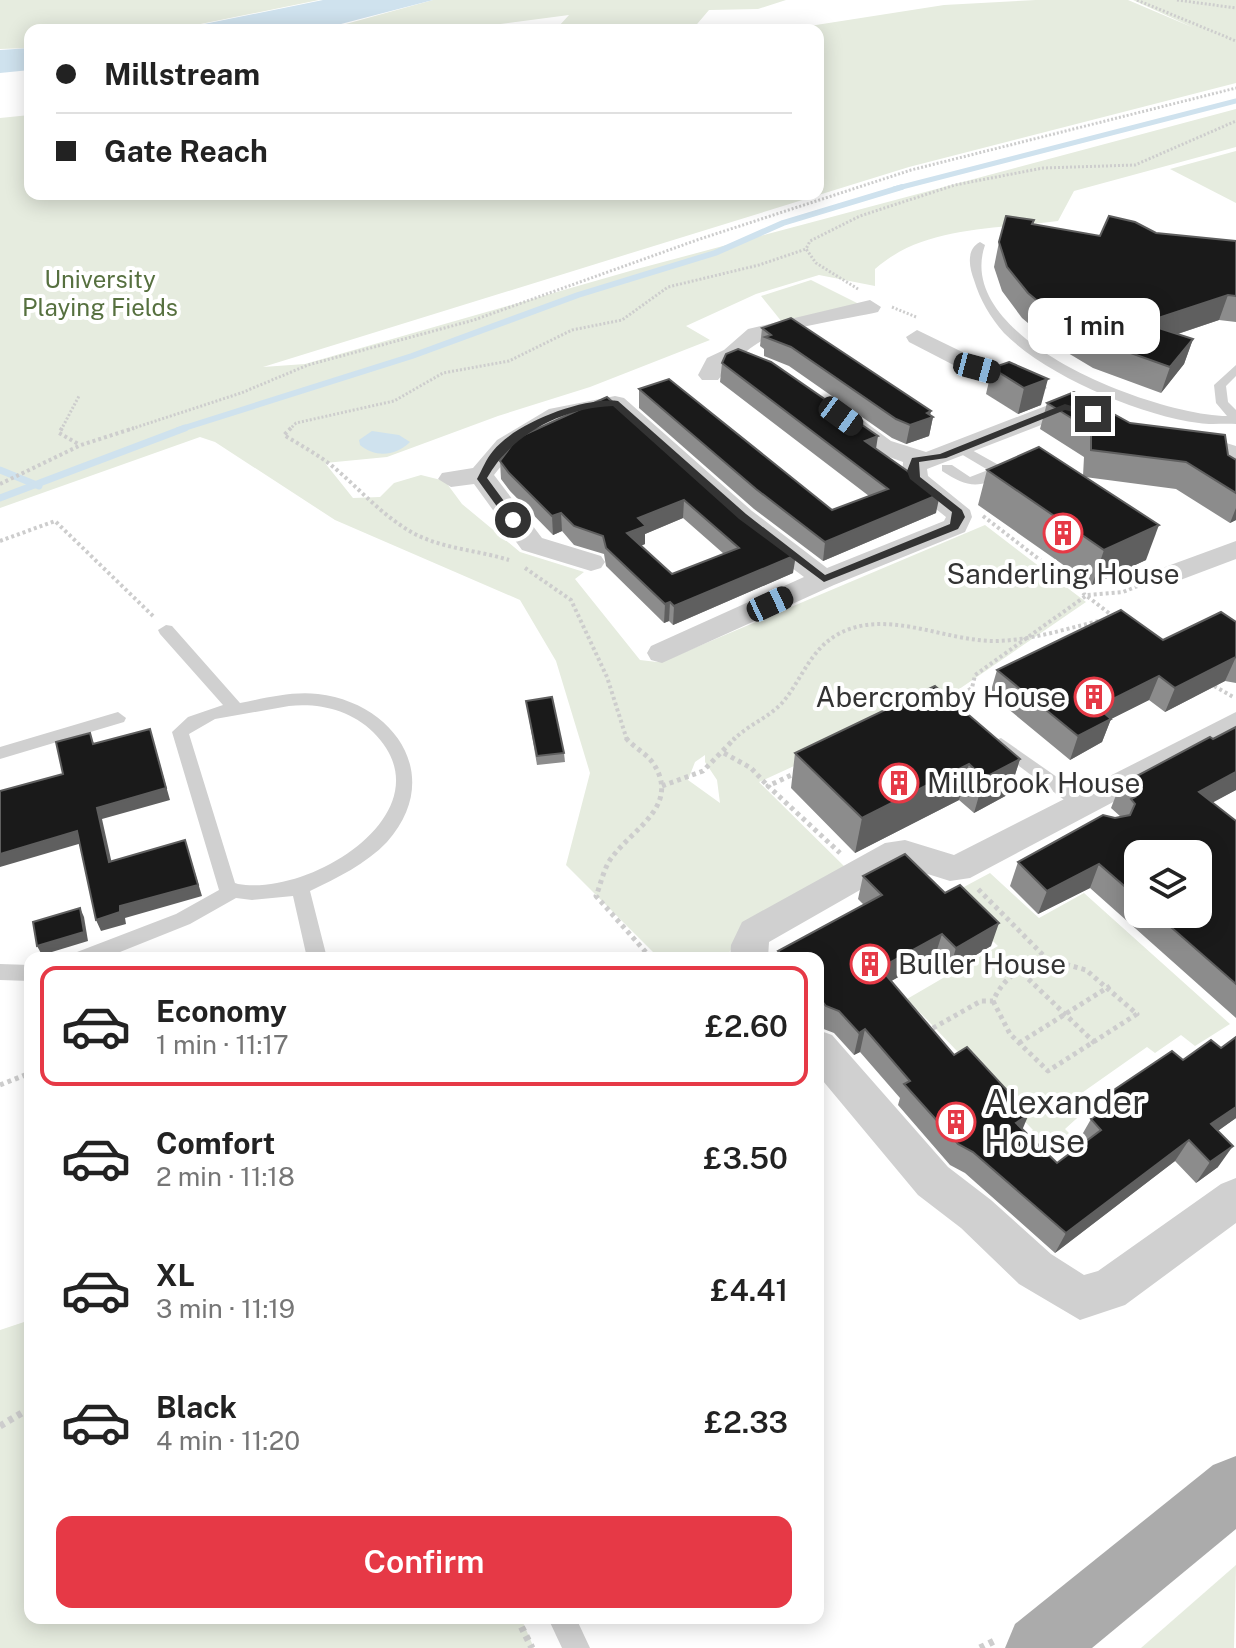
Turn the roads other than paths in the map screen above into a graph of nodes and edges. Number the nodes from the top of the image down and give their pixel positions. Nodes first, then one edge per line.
1 (980, 245) dead end
2 (870, 307) dead end
3 (917, 337) dead end
4 (732, 355) junction
5 (759, 364) edge
6 (1236, 369) edge
7 (710, 375) dead end
8 (819, 403) edge
9 (1065, 407) junction
10 (1236, 419) edge
11 (1236, 454) edge
12 (915, 460) junction
13 (481, 475) junction
14 (451, 479) dead end
15 (1236, 549) edge
16 (591, 562) dead end
17 (1175, 573) road end
18 (824, 579) junction
19 (160, 624) road end
20 (662, 653) dead end
21 (236, 709) junction
22 (118, 718) dead end
23 (1236, 723) edge
24 (1001, 744) edge
25 (0, 753) edge
26 (1093, 816) junction
27 (300, 888) junction
28 (233, 891) junction
29 (99, 952) edge
30 (316, 952) edge
31 (749, 952) edge
32 (0, 972) edge
33 (24, 973) edge
34 (824, 1054) edge
35 (1236, 1198) edge
36 (1236, 1488) edge
37 (565, 1624) edge
38 (576, 1648) edge
39 (1039, 1648) edge

1 - 10 lane
2 - 4 street
3 - 9 street
4 - 5 street
4 - 7 street
6 - 10 lane
8 - 12 street
9 - 11 street
9 - 12 street
12 - 18 street
13 - 14 street
13 - 16 street
13 - 18 street
15 - 17 street
18 - 20 street
19 - 21 lane
21 - 27 lane
21 - 28 lane
22 - 25 lane
23 - 26 street
24 - 26 lane
26 - 31 street
27 - 28 lane
27 - 30 lane
28 - 29 lane
32 - 33 lane
34 - 35 street
36 - 39 main road
37 - 38 lane

